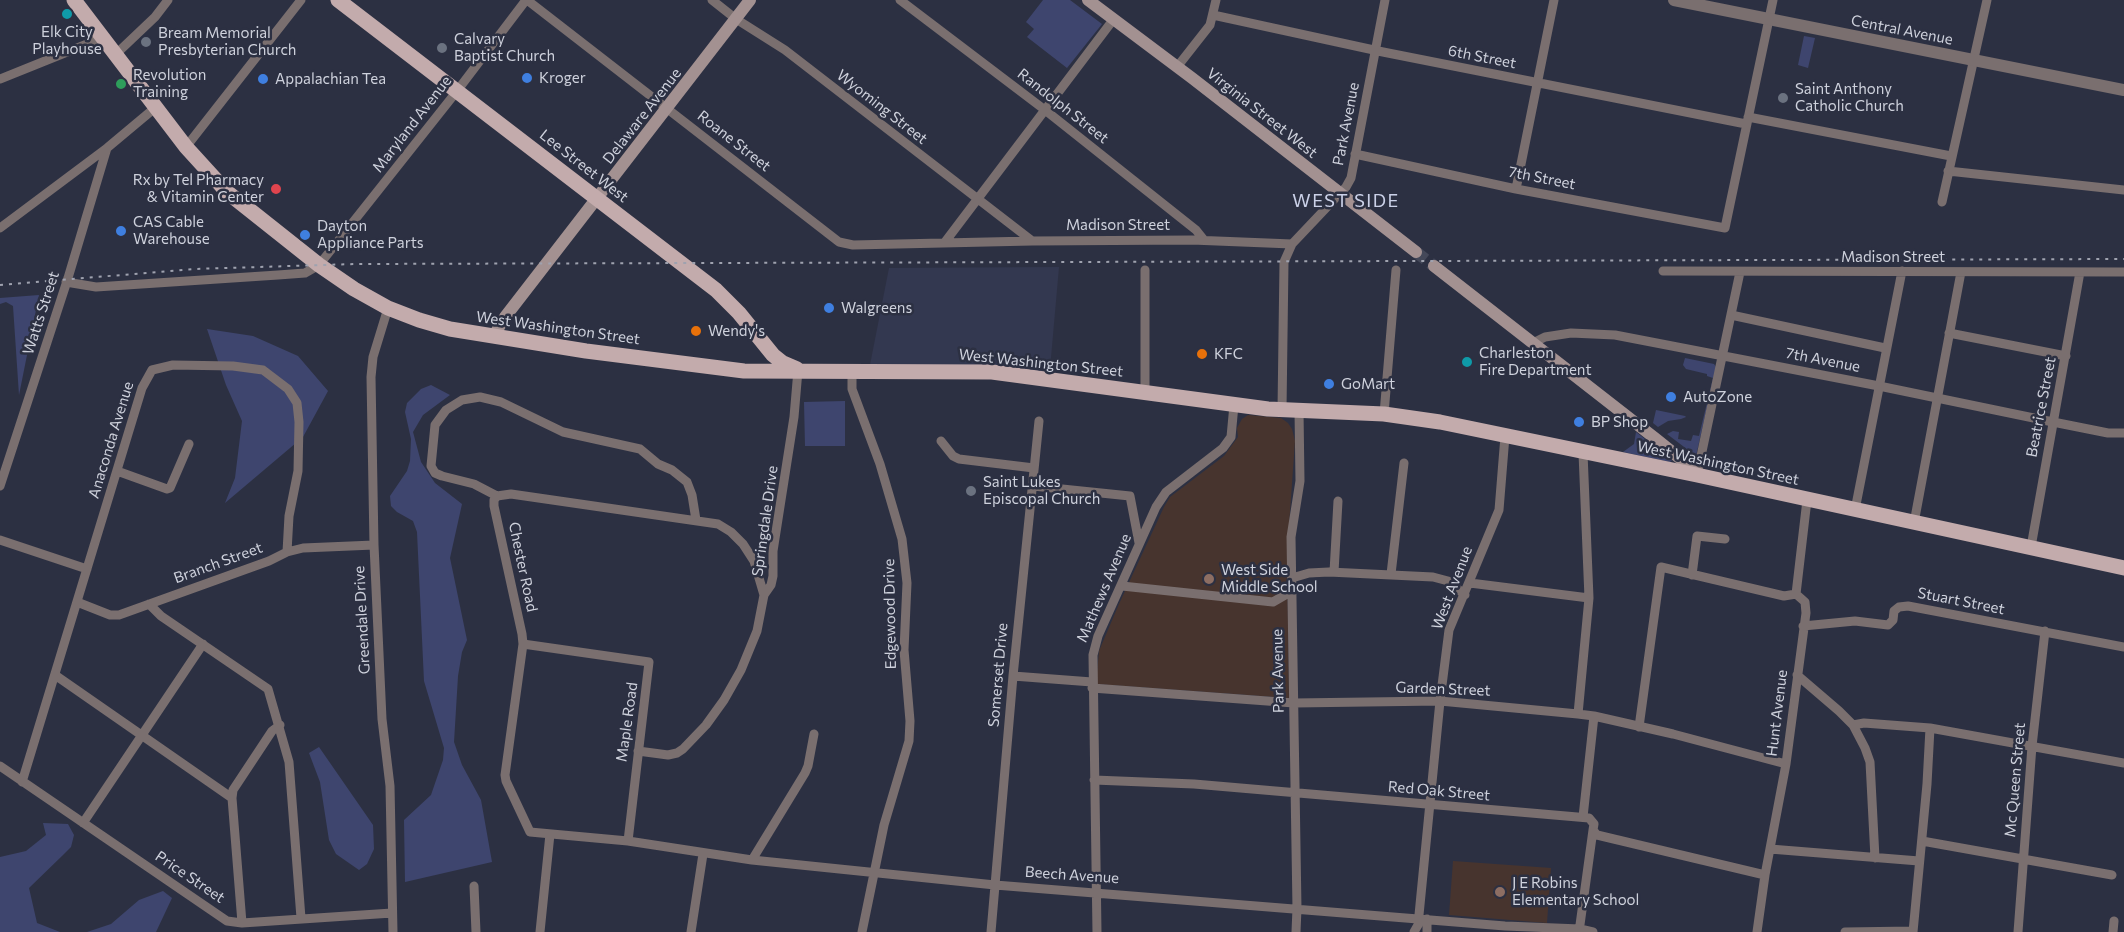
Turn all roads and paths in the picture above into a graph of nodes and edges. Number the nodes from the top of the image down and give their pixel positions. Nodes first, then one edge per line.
1 (168, 0) edge
2 (301, 0) edge
3 (338, 0) edge
4 (527, 0) edge
5 (712, 0) edge
6 (750, 0) edge
7 (900, 0) edge
8 (1216, 0) edge
9 (1385, 0) edge
10 (1554, 0) edge
11 (1674, 0) edge
12 (1773, 0) edge
13 (1987, 0) edge
14 (76, 1) edge
15 (1090, 1) edge
16 (1213, 15) junction
17 (736, 19) junction
18 (1113, 20) junction
19 (1769, 20) junction
20 (102, 38) junction
21 (1375, 50) junction
22 (115, 54) junction
23 (1974, 60) junction
24 (1177, 67) junction
25 (0, 80) edge
26 (1538, 83) junction
27 (2124, 90) edge
28 (457, 91) junction
29 (156, 107) junction
30 (667, 108) junction
31 (1045, 110) junction
32 (1747, 121) junction
33 (186, 147) junction
34 (107, 148) junction
35 (1355, 154) junction
36 (1951, 156) junction
37 (1948, 171) junction
38 (1516, 189) junction
39 (2124, 190) edge
40 (1339, 193) junction
41 (596, 199) junction
42 (976, 199) junction
43 (1942, 202) dead end
44 (0, 228) edge
45 (1204, 240) junction
46 (1032, 241) junction
47 (945, 242) junction
48 (1292, 244) junction
49 (1416, 252) tunnel mouth
50 (319, 265) junction
51 (1434, 266) tunnel mouth
52 (1145, 270) dead end
53 (1396, 270) dead end
54 (1663, 271) dead end
55 (1902, 271) junction
56 (1740, 272) junction
57 (1961, 272) junction
58 (2080, 272) junction
59 (2124, 272) edge
60 (66, 282) junction
61 (388, 308) junction
62 (1731, 315) junction
63 (1949, 333) junction
64 (756, 336) junction
65 (493, 337) junction
66 (1533, 344) junction
67 (1885, 348) junction
68 (2066, 356) junction
69 (1722, 357) junction
70 (710, 366) junction
71 (798, 370) junction
72 (852, 370) junction
73 (1879, 386) junction
74 (1145, 392) junction
75 (1937, 400) junction
76 (1234, 405) junction
77 (1282, 410) junction
78 (1299, 411) junction
79 (1384, 414) junction
80 (1039, 421) dead end
81 (2053, 422) junction
82 (2124, 434) edge
83 (1505, 436) junction
84 (941, 441) dead end
85 (189, 444) dead end
86 (1583, 453) junction
87 (1404, 463) dead end
88 (1034, 468) junction
89 (117, 471) junction
90 (2, 472) edge
91 (1697, 476) junction
92 (0, 486) edge
93 (1032, 486) junction
94 (497, 496) junction
95 (1807, 500) junction
96 (1338, 501) dead end
97 (1855, 510) junction
98 (696, 520) junction
99 (1914, 523) junction
100 (1725, 539) dead end
101 (0, 540) edge
102 (1139, 543) junction
103 (374, 545) junction
104 (2031, 547) junction
105 (287, 552) junction
106 (2124, 568) edge
107 (87, 569) junction
108 (1334, 572) junction
109 (1391, 574) junction
110 (1692, 575) junction
111 (1292, 578) junction
112 (1470, 583) junction
113 (1122, 585) junction
114 (1293, 591) junction
115 (1796, 594) junction
116 (1465, 595) junction
117 (764, 596) junction
118 (1589, 598) junction
119 (76, 602) junction
120 (149, 604) junction
121 (1803, 626) junction
122 (2045, 631) junction
123 (204, 644) junction
124 (523, 644) junction
125 (2124, 647) edge
126 (55, 675) junction
127 (1797, 675) junction
128 (1012, 676) junction
129 (1092, 685) junction
130 (1440, 701) junction
131 (1294, 703) junction
132 (1578, 714) junction
133 (1594, 716) junction
134 (279, 725) junction
135 (1853, 725) junction
136 (1639, 727) junction
137 (1930, 728) junction
138 (814, 734) dead end
139 (142, 736) junction
140 (2032, 746) junction
141 (638, 752) junction
142 (2124, 763) edge
143 (1786, 764) junction
144 (0, 766) edge
145 (1094, 780) junction
146 (22, 782) junction
147 (1296, 793) junction
148 (232, 798) junction
149 (1430, 805) junction
150 (1583, 817) junction
151 (83, 823) junction
152 (1593, 830) junction
153 (550, 834) junction
154 (628, 841) junction
155 (1922, 841) junction
156 (1770, 849) junction
157 (703, 854) junction
158 (1875, 858) junction
159 (752, 860) junction
160 (2024, 860) junction
161 (1919, 861) junction
162 (873, 872) junction
163 (1765, 875) junction
164 (2112, 875) dead end
165 (995, 885) junction
166 (474, 886) dead end
167 (1095, 892) junction
168 (1297, 908) junction
169 (392, 913) junction
170 (301, 918) junction
171 (1423, 918) junction
172 (2114, 921) dead end
173 (238, 923) junction
174 (1505, 929) edge
175 (1579, 931) edge
176 (1913, 931) edge
177 (227, 932) edge
178 (393, 932) edge
179 (476, 932) edge
180 (540, 932) edge
181 (691, 932) edge
182 (862, 932) edge
183 (991, 932) edge
184 (1097, 932) edge
185 (1296, 932) edge
186 (1414, 932) edge
187 (1427, 932) edge
188 (1593, 932) edge
189 (1757, 932) edge
190 (1845, 932) edge
191 (2018, 932) edge
192 (2114, 932) edge

1 - 22 street
2 - 33 street
3 - 28 main road, Lee Street West
4 - 28 street, Maryland Avenue
4 - 30 street, Roane Street
5 - 17 street, Wyoming Street
6 - 17 main road, Delaware Avenue
7 - 31 street, Randolph Street
8 - 16 street
9 - 21 street, Park Avenue
10 - 26 street
11 - 19 street, Central Avenue
12 - 19 street
13 - 23 street
14 - 20 main road, West Washington Street
15 - 18 main road, Virginia Street West
16 - 21 street, 6th Street
16 - 24 street
17 - 30 main road, Delaware Avenue
17 - 42 street, Wyoming Street
18 - 24 main road, Virginia Street West
18 - 31 street
19 - 23 street, Central Avenue
19 - 32 street
20 - 22 main road, West Washington Street
20 - 25 street
21 - 26 street, 6th Street
21 - 35 street, Park Avenue
22 - 29 main road, West Washington Street
23 - 27 street, Central Avenue
23 - 36 street
24 - 40 main road, Virginia Street West
26 - 32 street, 6th Street
26 - 38 street
28 - 41 main road, Lee Street West
28 - 50 street, Maryland Avenue
29 - 33 main road, West Washington Street
29 - 34 street
30 - 41 main road, Delaware Avenue
30 - 47 street, Roane Street
31 - 42 street
31 - 45 street, Randolph Street
32 - 36 street, 6th Street
32 - 38 street, 7th Street
33 - 50 main road, West Washington Street
34 - 44 street
34 - 60 street, Watts Street
35 - 38 street, 7th Street
35 - 40 street, Park Avenue
36 - 37 street
37 - 39 street
37 - 43 street
40 - 48 street, Park Avenue
40 - 49 main road, Virginia Street West
41 - 64 main road, Lee Street West
41 - 65 main road, Delaware Avenue
42 - 46 street, Wyoming Street
42 - 47 street
45 - 46 street, Madison Street
45 - 48 street, Madison Street
46 - 47 street, Madison Street
48 - 77 street, Park Avenue
50 - 60 street
50 - 61 main road, West Washington Street
51 - 66 main road
52 - 74 street
53 - 79 street
54 - 56 street, Madison Street
55 - 56 street, Madison Street
55 - 57 street, Madison Street
55 - 67 street
56 - 62 street
57 - 58 street, Madison Street
57 - 63 street
58 - 59 street, Madison Street
58 - 68 street, Beatrice Street
60 - 90 street, Watts Street
61 - 65 main road, West Washington Street
61 - 103 street, Greendale Drive
62 - 67 street
62 - 69 street
63 - 68 street
63 - 75 street
64 - 70 main road
64 - 71 main road, Lee Street West
65 - 70 main road, West Washington Street
66 - 69 street, 7th Avenue
66 - 91 main road
67 - 73 street
68 - 81 street, Beatrice Street
69 - 73 street, 7th Avenue
69 - 91 street
70 - 71 main road, West Washington Street
71 - 72 main road, West Washington Street
71 - 117 street, Springdale Drive
72 - 74 main road, West Washington Street
72 - 162 street, Edgewood Drive
73 - 75 street, 7th Avenue
73 - 97 street
74 - 76 main road, West Washington Street
75 - 81 street, 7th Avenue
75 - 99 street
76 - 77 main road, West Washington Street
76 - 102 street, Mathews Avenue
77 - 78 main road, West Washington Street
78 - 79 main road, West Washington Street
78 - 111 street, Park Avenue
79 - 83 main road, West Washington Street
80 - 88 street, Somerset Drive
81 - 82 street, 7th Avenue
81 - 104 street, Beatrice Street
83 - 86 main road, West Washington Street
83 - 112 street, West Avenue
84 - 88 street
85 - 89 street
86 - 91 main road, West Washington Street
86 - 118 street
87 - 109 street
88 - 93 street, Somerset Drive
89 - 105 street, Anaconda Avenue
89 - 107 street, Anaconda Avenue
90 - 92 street, Watts Street
91 - 95 main road, West Washington Street
93 - 102 street
93 - 128 street, Somerset Drive
94 - 98 street
94 - 98 street
94 - 124 street, Chester Road
95 - 97 main road, West Washington Street
95 - 115 street, Hunt Avenue
96 - 108 street
97 - 99 main road, West Washington Street
98 - 117 street
99 - 104 main road, West Washington Street
100 - 110 street
101 - 107 street
102 - 113 street, Mathews Avenue
103 - 105 street, Branch Street
103 - 169 street, Greendale Drive
104 - 106 main road, West Washington Street
105 - 120 street, Branch Street
107 - 119 street, Anaconda Avenue
108 - 109 street
108 - 111 street
109 - 116 street
110 - 115 street
110 - 136 street
111 - 114 street, Park Avenue
112 - 116 street, West Avenue
112 - 118 street
113 - 114 street
113 - 129 street, Mathews Avenue
114 - 131 street, Park Avenue
115 - 121 street, Hunt Avenue
116 - 130 street, West Avenue
117 - 141 street, Springdale Drive
118 - 132 street
119 - 120 street, Branch Street
119 - 126 street, Anaconda Avenue
120 - 123 street
121 - 122 street, Stuart Street
121 - 127 street, Hunt Avenue
122 - 125 street, Stuart Street
122 - 140 street, Mc Queen Street
123 - 134 street
123 - 139 street
124 - 141 street, Maple Road
124 - 153 street, Chester Road
126 - 139 street
126 - 146 street, Anaconda Avenue
127 - 135 street
127 - 143 street, Hunt Avenue
128 - 129 street, Garden Street
128 - 165 street, Somerset Drive
129 - 131 street, Garden Street
129 - 145 street, Mathews Avenue
130 - 131 street, Garden Street
130 - 132 street, Garden Street
130 - 149 street, West Avenue
131 - 147 street, Park Avenue
132 - 133 street, Garden Street
133 - 136 street, Garden Street
133 - 150 street
134 - 148 street
134 - 170 street
135 - 137 street
135 - 158 street
136 - 143 street, Garden Street
137 - 140 street
137 - 155 street
138 - 159 street
139 - 148 street
139 - 151 street
140 - 142 street
140 - 160 street, Mc Queen Street
141 - 154 street, Maple Road
143 - 156 street, Hunt Avenue
144 - 146 street, Price Street
145 - 147 street, Red Oak Street
145 - 167 street, Mathews Avenue
146 - 151 street, Price Street
147 - 149 street, Red Oak Street
147 - 168 street, Park Avenue
148 - 173 street
149 - 150 street, Red Oak Street
149 - 171 street, West Avenue
150 - 152 street
151 - 173 street, Price Street
152 - 163 street
152 - 175 street
153 - 154 street, Beech Avenue
153 - 180 street
154 - 157 street, Beech Avenue
155 - 160 street
155 - 161 street
156 - 158 street
156 - 163 street, Hunt Avenue
157 - 159 street, Beech Avenue
157 - 181 street
158 - 161 street
159 - 162 street, Beech Avenue
160 - 164 street
160 - 191 street, Mc Queen Street
161 - 176 street
162 - 165 street, Beech Avenue
162 - 182 street, Edgewood Drive
163 - 189 street, Hunt Avenue
165 - 167 street, Beech Avenue
165 - 183 street, Somerset Drive
166 - 179 street
167 - 168 street, Beech Avenue
167 - 184 street, Mathews Avenue
168 - 171 street, Beech Avenue
168 - 185 street, Park Avenue
169 - 170 street
169 - 178 street, Greendale Drive
170 - 173 street
171 - 174 street, Beech Avenue
171 - 186 street, West Avenue
171 - 187 street
172 - 192 street
173 - 177 street
174 - 175 street, Beech Avenue
175 - 188 street, Beech Avenue
176 - 190 street

